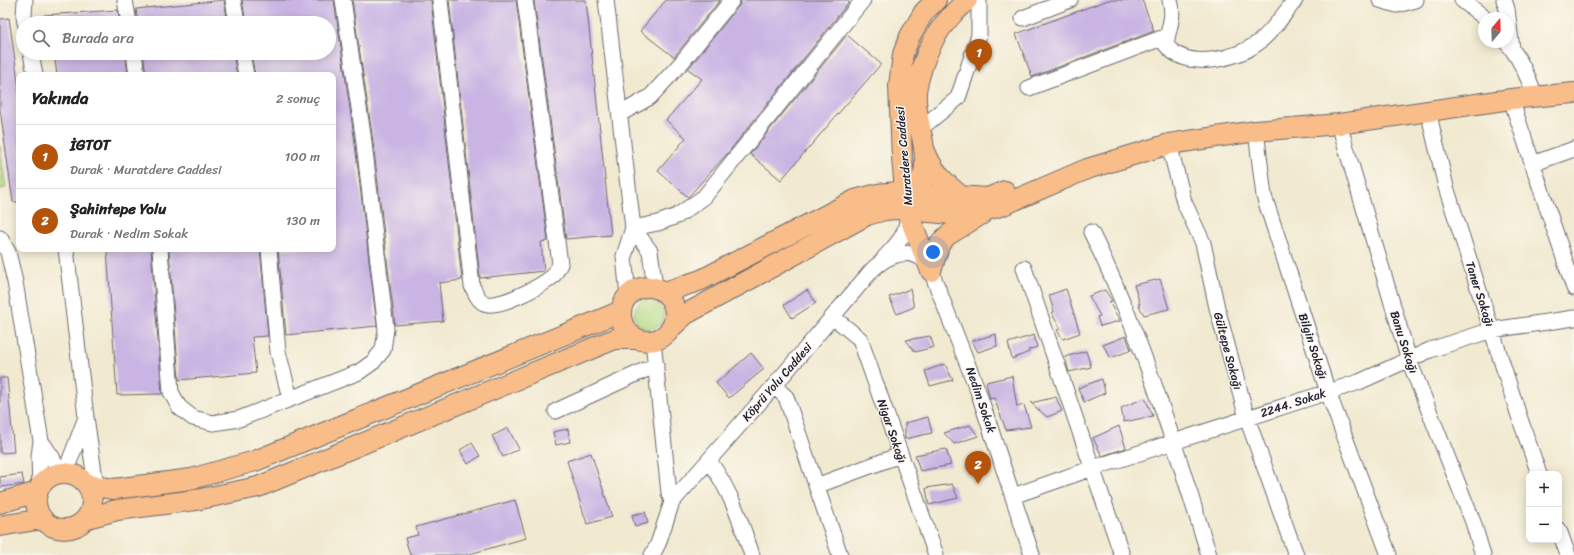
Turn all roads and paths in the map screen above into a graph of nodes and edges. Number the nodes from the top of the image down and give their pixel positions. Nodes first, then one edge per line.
1 (25, 0) edge
2 (126, 0) edge
3 (233, 0) edge
4 (343, 0) edge
5 (440, 0) edge
6 (525, 0) edge
7 (606, 0) edge
8 (732, 0) edge
9 (864, 0) edge
10 (936, 0) edge
11 (967, 0) edge
12 (979, 0) edge
13 (1070, 0) edge
14 (1170, 0) edge
15 (1294, 0) edge
16 (1380, 0) edge
17 (1416, 0) edge
18 (1462, 0) edge
19 (1504, 0) edge
20 (1507, 12) edge
21 (1478, 13) edge
22 (24, 16) edge
23 (128, 16) edge
24 (236, 16) edge
25 (1023, 18) dead end
26 (1166, 36) junction
27 (1511, 48) edge
28 (32, 60) edge
29 (135, 60) edge
30 (243, 60) edge
31 (34, 72) edge
32 (137, 72) edge
33 (245, 72) edge
34 (1029, 88) dead end
35 (1533, 92) junction
36 (1574, 92) edge
37 (1511, 100) junction
38 (1428, 111) junction
39 (620, 114) junction
40 (1339, 124) junction
41 (1256, 132) junction
42 (922, 139) junction
43 (1169, 144) junction
44 (1574, 149) edge
45 (902, 158) junction
46 (1532, 164) junction
47 (962, 197) junction
48 (911, 199) junction
49 (855, 200) junction
50 (988, 210) junction
51 (633, 228) junction
52 (1092, 232) dead end
53 (0, 238) edge
54 (66, 252) edge
55 (160, 252) edge
56 (269, 252) edge
57 (1024, 268) dead end
58 (872, 270) junction
59 (931, 271) junction
60 (1574, 288) edge
61 (660, 290) junction
62 (624, 303) junction
63 (833, 317) junction
64 (1574, 318) edge
65 (674, 325) junction
66 (1492, 330) junction
67 (645, 340) junction
68 (1409, 360) junction
69 (656, 366) junction
70 (774, 386) junction
71 (1328, 392) junction
72 (290, 398) junction
73 (556, 411) dead end
74 (86, 417) junction
75 (1247, 418) junction
76 (41, 441) junction
77 (1174, 442) junction
78 (900, 455) junction
79 (709, 461) junction
80 (1092, 468) junction
81 (1538, 471) edge
82 (62, 473) junction
83 (87, 485) junction
84 (816, 486) junction
85 (38, 489) junction
86 (108, 490) junction
87 (1013, 496) junction
88 (672, 502) junction
89 (0, 503) edge
90 (42, 518) junction
91 (87, 518) junction
92 (0, 526) edge
93 (1562, 538) edge
94 (657, 551) edge
95 (752, 555) edge
96 (840, 555) edge
97 (936, 555) edge
98 (1032, 555) edge
99 (1122, 555) edge
100 (1209, 555) edge
101 (1296, 555) edge
102 (1389, 555) edge
103 (1483, 555) edge
104 (1568, 555) edge

1 - 22 street
2 - 23 street
3 - 24 street
4 - 72 street
5 - 6 street
7 - 39 street
8 - 39 street
9 - 51 street
10 - 45 main road, Muratdere Caddesi
11 - 42 main road, Muratdere Caddesi
12 - 42 street
13 - 25 street
14 - 26 street
15 - 26 street
16 - 17 street
18 - 21 street
19 - 20 street
26 - 34 street
27 - 35 street
28 - 31 street
29 - 32 street
30 - 33 street
35 - 36 main road
35 - 37 main road
35 - 47 main road
37 - 38 main road
37 - 46 street
38 - 40 main road
38 - 66 street, Taner Sokağı
39 - 51 street
40 - 41 main road
40 - 68 street, Banu Sokağı
41 - 43 main road
41 - 71 street, Bilgin Sokağı
42 - 47 main road
42 - 48 main road, Muratdere Caddesi
43 - 50 main road
43 - 75 street, Gültepe Sokağı
44 - 46 street
45 - 48 main road, Muratdere Caddesi
45 - 49 main road
46 - 60 street
47 - 48 main road
48 - 49 main road
48 - 50 main road
48 - 58 street
48 - 59 main road
48 - 65 main road
49 - 61 main road
50 - 59 main road
51 - 61 street
51 - 62 street
52 - 77 street
53 - 76 street
54 - 74 street
55 - 72 street
56 - 72 street
57 - 80 street
58 - 59 street, Köprü Yolu Caddesi
58 - 63 street, Köprü Yolu Caddesi
59 - 87 street, Nedim Sokak
61 - 62 main road
61 - 65 main road
62 - 67 main road
62 - 86 main road
63 - 70 street, Köprü Yolu Caddesi
63 - 78 street, Nigar Sokağı
64 - 66 street, 2244. Sokak
65 - 67 main road
66 - 68 street, 2244. Sokak
66 - 81 street, Taner Sokağı
67 - 69 street
67 - 91 main road
68 - 71 street, 2244. Sokak
68 - 103 street, Banu Sokağı
69 - 73 street
69 - 88 street
70 - 79 street, Köprü Yolu Caddesi
70 - 84 street
71 - 75 street, 2244. Sokak
71 - 102 street, Bilgin Sokağı
74 - 82 street
74 - 86 street
75 - 77 street, 2244. Sokak
75 - 101 street, Gültepe Sokağı
76 - 82 street
76 - 85 street
77 - 80 street, 2244. Sokak
77 - 100 street
78 - 84 street
78 - 97 street, Nigar Sokağı
79 - 88 street, Köprü Yolu Caddesi
79 - 95 street
80 - 87 street, 2244. Sokak
80 - 99 street
82 - 83 main road
82 - 85 main road
83 - 86 main road
83 - 91 main road
84 - 96 street
85 - 89 main road
85 - 90 main road
87 - 98 street, Nedim Sokak
88 - 94 street, Köprü Yolu Caddesi
90 - 91 main road
90 - 92 main road
93 - 104 street

